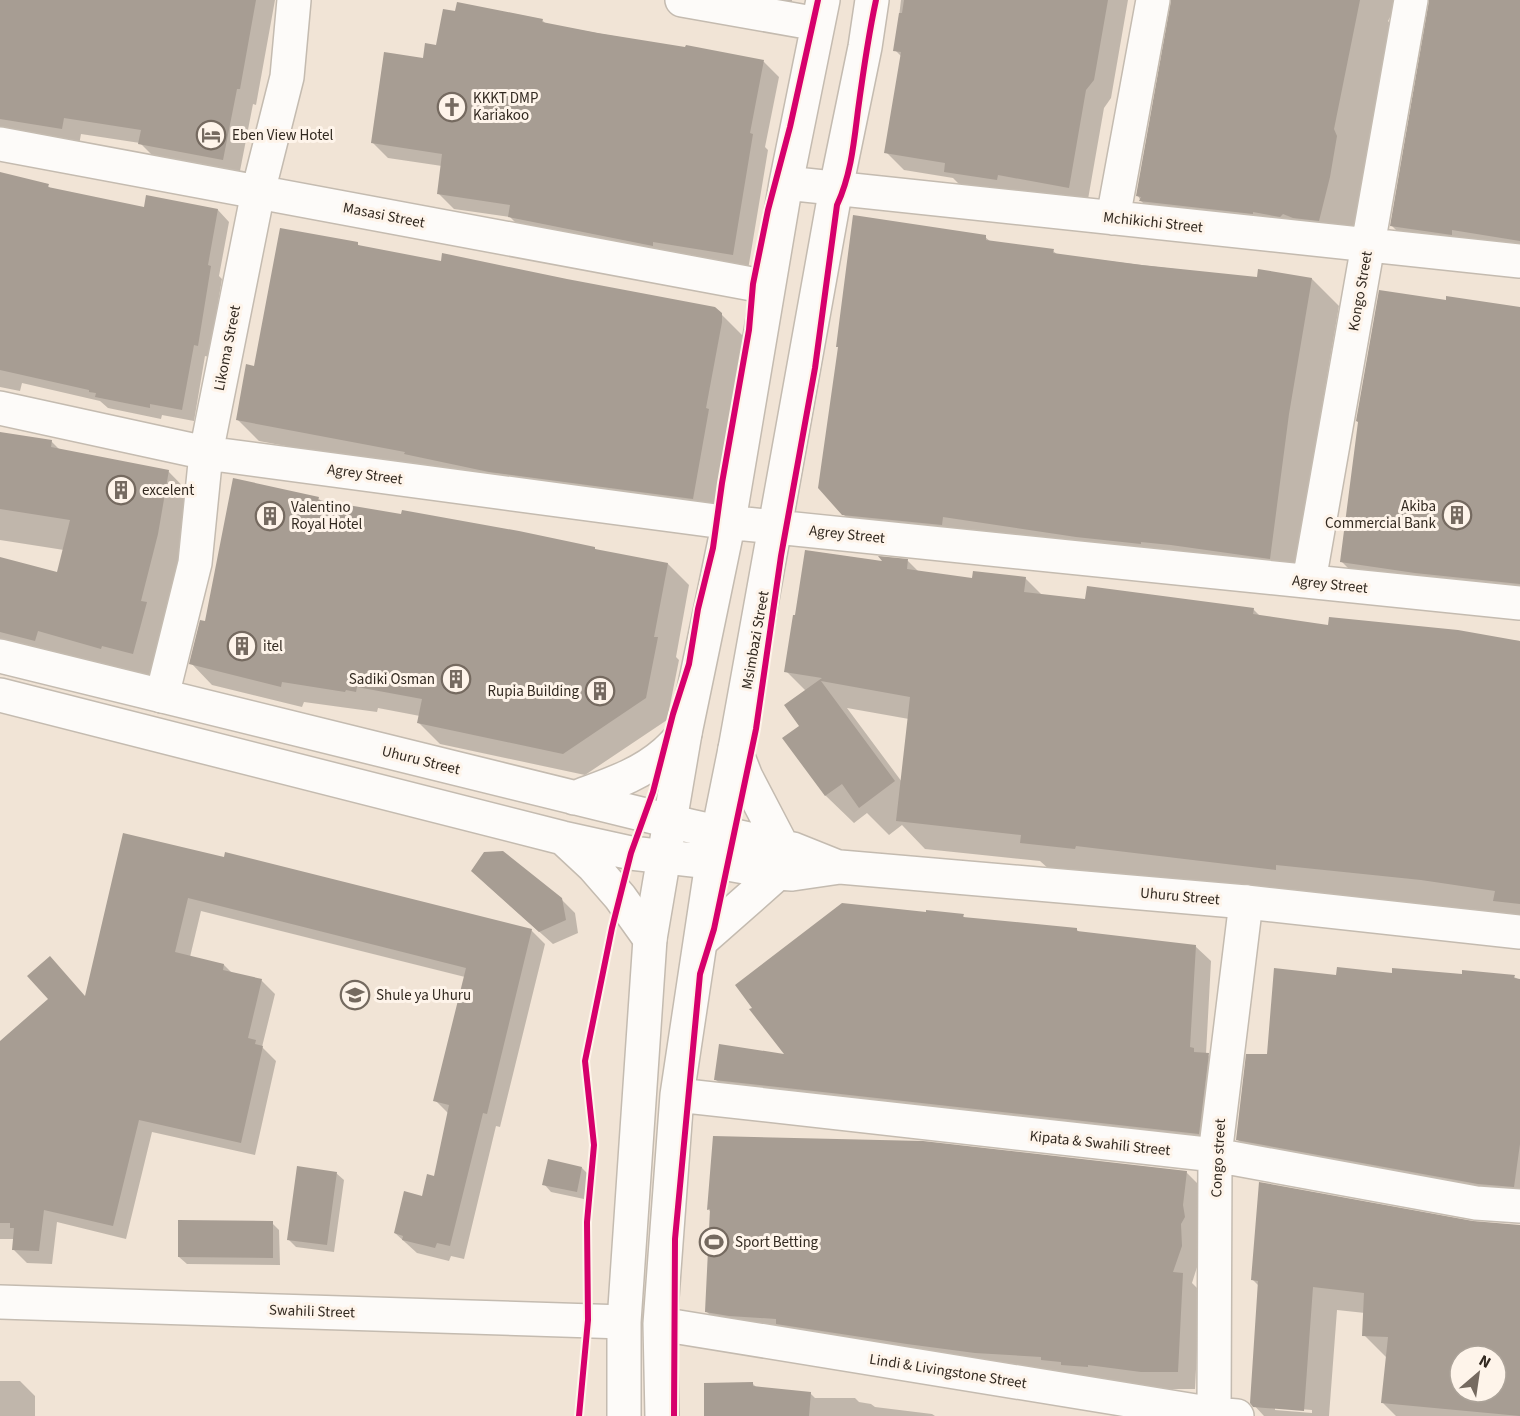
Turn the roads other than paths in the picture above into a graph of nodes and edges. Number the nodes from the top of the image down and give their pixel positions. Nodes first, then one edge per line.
1 (294, 0) edge
2 (682, 0) edge
3 (872, 0) edge
4 (1153, 0) edge
5 (1411, 0) edge
6 (820, 12) edge
7 (0, 144) edge
8 (786, 183) junction
9 (836, 188) junction
10 (258, 192) junction
11 (1113, 218) junction
12 (1368, 245) junction
13 (1520, 261) edge
14 (768, 287) junction
15 (0, 408) edge
16 (206, 453) junction
17 (729, 521) junction
18 (777, 526) junction
19 (1309, 581) junction
20 (1520, 603) edge
21 (0, 656) edge
22 (0, 695) edge
23 (162, 696) junction
24 (685, 733) junction
25 (735, 749) junction
26 (574, 798) junction
27 (669, 821) junction
28 (563, 838) junction
29 (715, 847) junction
30 (663, 857) junction
31 (780, 860) junction
32 (1246, 902) junction
33 (1520, 932) edge
34 (650, 939) junction
35 (701, 941) junction
36 (677, 1095) junction
37 (1215, 1155) junction
38 (1520, 1206) edge
39 (0, 1302) edge
40 (624, 1322) junction
41 (660, 1324) junction
42 (1222, 1415) edge
43 (624, 1416) edge
44 (662, 1416) edge

1 - 10 street, Likoma Street
2 - 6 street
3 - 9 street, Msimbazi Street
4 - 11 street
5 - 12 street, Kongo Street
6 - 8 street
7 - 10 street, Masasi Street
8 - 9 street, Mchikichi Street
8 - 14 street
9 - 11 street, Mchikichi Street
9 - 18 street, Msimbazi Street
10 - 14 street, Masasi Street
10 - 16 street, Likoma Street
11 - 12 street, Mchikichi Street
12 - 13 street, Mchikichi Street
12 - 19 street, Kongo Street
14 - 17 street
15 - 16 street, Agrey Street
16 - 17 street, Agrey Street
16 - 23 street, Likoma Street
17 - 18 street, Agrey Street
17 - 24 street
18 - 19 street, Agrey Street
18 - 25 street, Msimbazi Street
19 - 20 street, Agrey Street
21 - 23 street, Uhuru Street
22 - 28 street, Uhuru Street
23 - 26 street, Uhuru Street
24 - 26 street
24 - 27 street
25 - 29 street, Msimbazi Street
25 - 31 street
26 - 27 street, Uhuru Street
27 - 29 street, Uhuru Street
27 - 30 street
28 - 30 street, Uhuru Street
28 - 34 street
29 - 30 street, Uhuru Street
29 - 31 street, Uhuru Street
29 - 35 street, Msimbazi Street
30 - 34 street
31 - 32 street, Uhuru Street
31 - 35 street
32 - 33 street, Uhuru Street
32 - 37 street, Congo street
34 - 40 street
35 - 36 street, Msimbazi Street
36 - 37 street, Kipata & Swahili Street
36 - 41 street, Msimbazi Street
37 - 38 street, Kipata & Swahili Street
37 - 42 street, Congo street
39 - 40 street, Swahili Street
40 - 43 street
41 - 42 street, Lindi & Livingstone Street
41 - 44 street, Msimbazi Street

